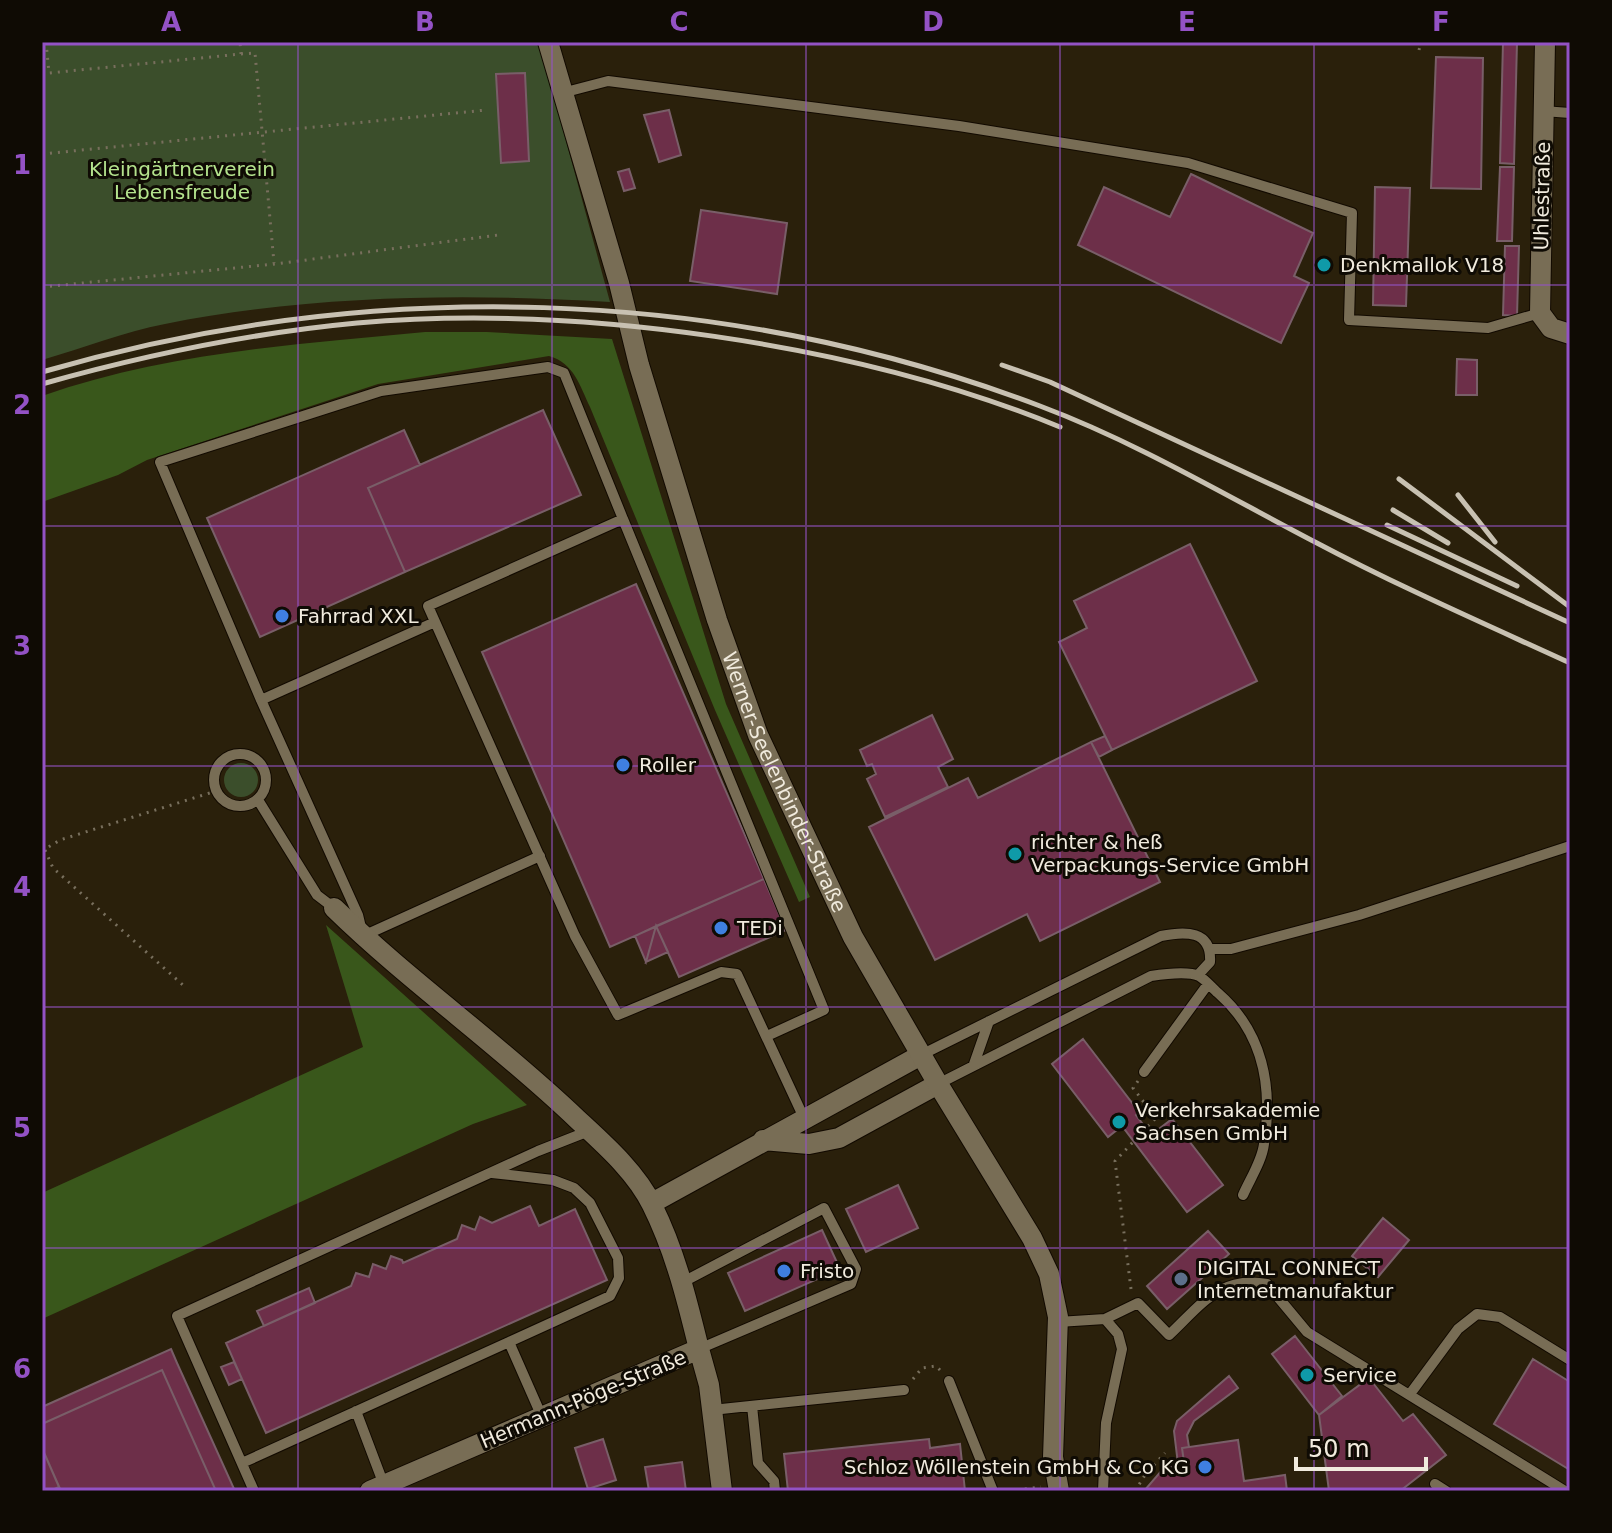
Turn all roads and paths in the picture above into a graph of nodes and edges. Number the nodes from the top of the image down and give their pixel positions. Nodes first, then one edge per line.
1 (46, 42) edge
2 (240, 42) edge
3 (548, 42) edge
4 (1421, 42) edge
5 (1545, 42) edge
6 (1419, 50) dead end
7 (241, 54) junction
8 (562, 93) junction
9 (486, 110) dead end
10 (1543, 111) junction
11 (1570, 113) edge
12 (262, 133) junction
13 (42, 154) edge
14 (498, 235) dead end
15 (275, 264) junction
16 (42, 287) edge
17 (1540, 313) junction
18 (1570, 334) edge
19 (623, 519) junction
20 (435, 622) junction
21 (261, 700) junction
22 (216, 791) junction
23 (258, 800) junction
24 (1570, 846) edge
25 (43, 850) edge
26 (540, 856) junction
27 (342, 902) junction
28 (363, 936) junction
29 (1211, 949) junction
30 (1198, 975) junction
31 (1208, 984) junction
32 (184, 986) dead end
33 (989, 1021) junction
34 (767, 1036) junction
35 (921, 1055) junction
36 (974, 1064) junction
37 (1144, 1072) joint
38 (938, 1084) junction
39 (804, 1118) junction
40 (1146, 1128) dead end
41 (589, 1131) junction
42 (763, 1140) junction
43 (1134, 1141) dead end
44 (490, 1173) junction
45 (1243, 1195) dead end
46 (652, 1203) junction
47 (683, 1282) junction
48 (1133, 1305) junction
49 (1105, 1319) junction
50 (1058, 1322) junction
51 (509, 1342) junction
52 (699, 1349) junction
53 (1570, 1360) edge
54 (949, 1381) joint
55 (904, 1390) joint
56 (1410, 1394) junction
57 (752, 1406) junction
58 (712, 1410) junction
59 (356, 1411) junction
60 (542, 1417) junction
61 (1165, 1453) dead end
62 (242, 1463) junction
63 (1435, 1484) dead end
64 (377, 1488) edge
65 (1035, 1488) dead end
66 (254, 1491) edge
67 (722, 1491) edge
68 (775, 1491) edge
69 (993, 1491) edge
70 (1009, 1491) edge
71 (1059, 1491) edge
72 (1103, 1491) edge
73 (1135, 1491) edge
74 (1446, 1491) edge
75 (1565, 1491) edge

1 - 7 path
2 - 7 path
3 - 8 street, Werner-Seelenbinder-Straße
4 - 6 path
5 - 10 street, Uhlestraße
7 - 12 path
8 - 17 lane
8 - 35 street, Werner-Seelenbinder-Straße
9 - 12 path
10 - 11 lane
10 - 17 street, Uhlestraße
12 - 13 path
12 - 15 path
14 - 15 path
15 - 16 path
17 - 18 street
19 - 20 lane
19 - 21 lane
19 - 34 lane
20 - 21 lane
20 - 26 lane
21 - 27 lane
22 - 23 lane
22 - 23 lane
22 - 25 path
23 - 27 lane
24 - 29 lane
25 - 32 path
26 - 28 lane
26 - 34 lane
27 - 28 street, Hermann-Pöge-Straße
28 - 41 street, Hermann-Pöge-Straße
29 - 30 lane
29 - 33 lane
30 - 31 lane
30 - 36 lane
31 - 37 lane
31 - 45 lane
33 - 35 lane
33 - 36 lane
34 - 39 lane
35 - 38 street, Werner-Seelenbinder-Straße
35 - 39 street
36 - 38 lane
37 - 40 path
38 - 42 street
38 - 50 street, Werner-Seelenbinder-Straße
39 - 42 street
41 - 44 lane
41 - 46 street, Hermann-Pöge-Straße
42 - 46 street
43 - 48 path
44 - 51 lane
44 - 62 lane
46 - 47 street, Hermann-Pöge-Straße
47 - 52 street, Hermann-Pöge-Straße
47 - 52 lane
48 - 49 lane
48 - 56 lane
49 - 50 lane
49 - 72 lane
50 - 71 street, Werner-Seelenbinder-Straße
51 - 59 lane
51 - 60 lane
52 - 58 street
52 - 60 street, Hermann-Pöge-Straße
53 - 56 lane
54 - 55 path
54 - 69 lane
55 - 57 lane
56 - 75 lane
57 - 58 lane
57 - 68 lane
58 - 67 street
59 - 62 lane
59 - 64 lane
60 - 64 street, Hermann-Pöge-Straße
61 - 73 path
62 - 66 lane
63 - 74 lane
65 - 70 path

